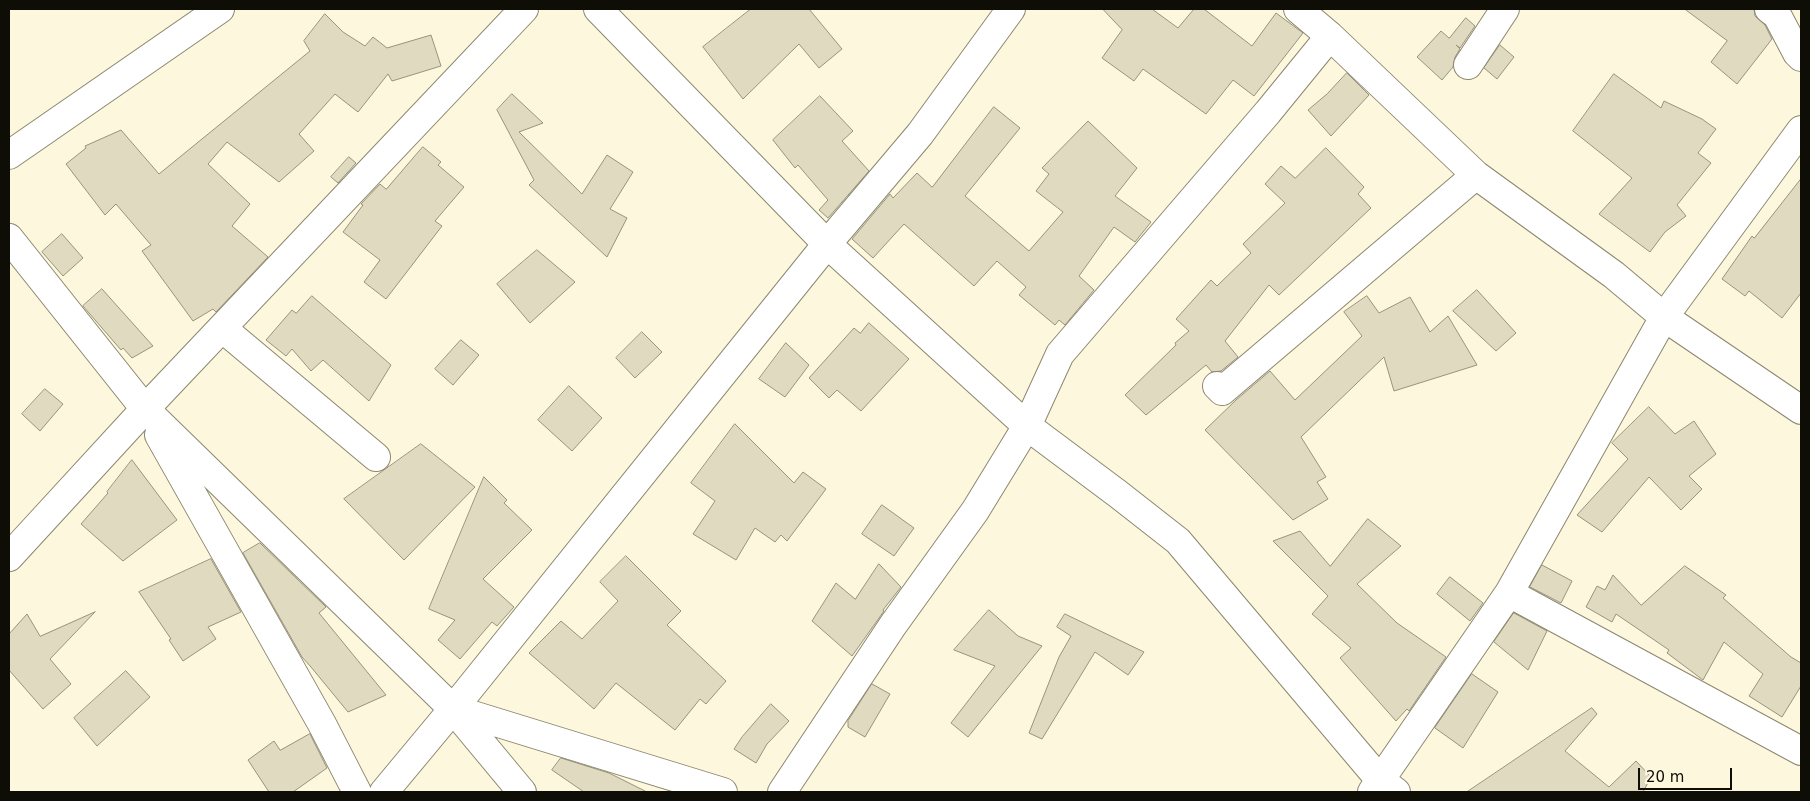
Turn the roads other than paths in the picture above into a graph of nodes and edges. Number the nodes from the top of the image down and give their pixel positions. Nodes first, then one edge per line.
1 (220, 9) edge
2 (524, 9) edge
3 (598, 9) edge
4 (1011, 9) edge
5 (1298, 9) edge
6 (1505, 9) edge
7 (1769, 9) edge
8 (1330, 36) junction
9 (1801, 57) edge
10 (1468, 65) dead end
11 (1801, 130) edge
12 (9, 155) edge
13 (1476, 175) junction
14 (9, 238) edge
15 (827, 244) junction
16 (1664, 316) junction
17 (222, 328) junction
18 (1217, 386) dead end
19 (145, 409) junction
20 (1801, 410) edge
21 (1027, 426) junction
22 (376, 457) dead end
23 (9, 557) edge
24 (1510, 593) junction
25 (453, 709) junction
26 (1801, 751) edge
27 (1383, 788) edge
28 (357, 792) edge
29 (384, 792) edge
30 (522, 792) edge
31 (723, 792) edge
32 (782, 792) edge

1 - 12 street
2 - 17 street
3 - 15 street
4 - 15 street
5 - 8 street
6 - 10 street
7 - 9 street
8 - 13 street
8 - 21 street
11 - 16 street
13 - 16 street
13 - 18 street
14 - 19 street
15 - 21 street
15 - 25 street
16 - 20 street
16 - 24 street
17 - 19 street
17 - 22 street
19 - 23 street
19 - 25 street
19 - 28 street
21 - 27 street
21 - 32 street
24 - 26 street
24 - 27 street
25 - 29 street
25 - 30 street
25 - 31 street

